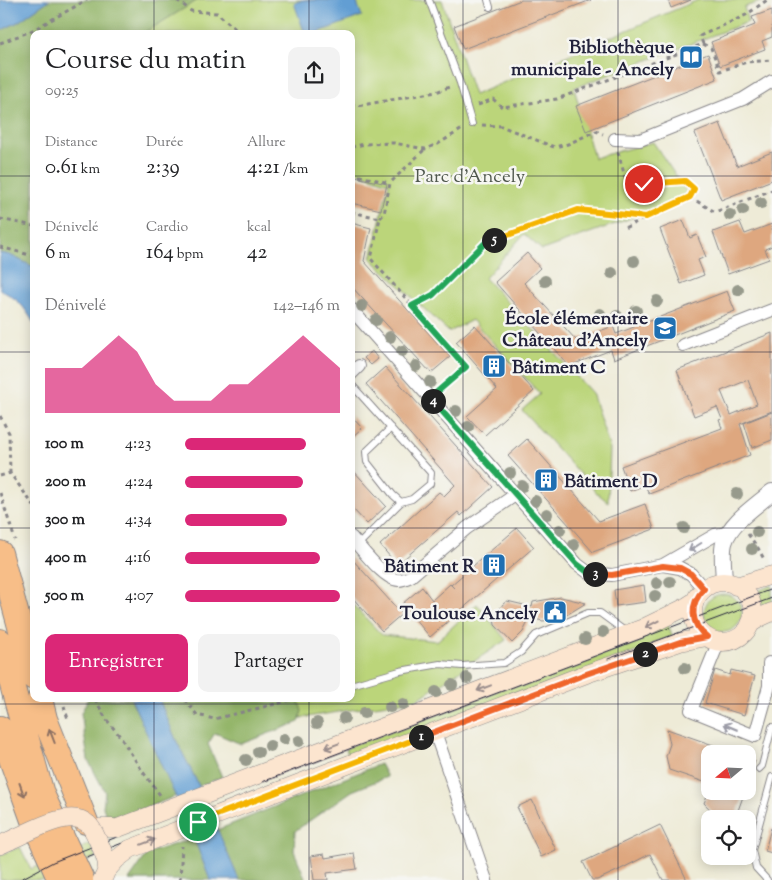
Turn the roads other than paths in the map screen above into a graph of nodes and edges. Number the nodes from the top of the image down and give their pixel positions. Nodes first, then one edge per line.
1 (429, 0) edge
2 (772, 81) edge
3 (472, 124) road end
4 (615, 139) road end
5 (772, 310) edge
6 (355, 314) edge
7 (683, 345) dead end
8 (355, 388) edge
9 (391, 428) junction
10 (772, 492) edge
11 (515, 495) junction
12 (401, 502) junction
13 (728, 533) junction
14 (355, 540) edge
15 (355, 542) edge
16 (0, 553) edge
17 (663, 566) junction
18 (770, 571) edge
19 (730, 584) junction
20 (699, 595) junction
21 (772, 612) edge
22 (750, 624) junction
23 (628, 634) junction
24 (713, 639) junction
25 (0, 641) edge
26 (30, 663) edge
27 (769, 663) dead end
28 (506, 671) junction
29 (771, 677) edge
30 (355, 684) edge
31 (41, 702) edge
32 (772, 727) edge
33 (0, 728) edge
34 (435, 732) junction
35 (759, 769) dead end
36 (772, 777) edge
37 (89, 825) junction
38 (6, 843) edge
39 (105, 874) edge
40 (60, 880) edge
41 (82, 880) edge
42 (486, 880) edge
43 (767, 880) edge

1 - 3 lane
2 - 4 street
5 - 7 street
6 - 11 street
8 - 9 lane
9 - 12 lane
9 - 12 lane
10 - 13 street
11 - 15 street
11 - 17 street
12 - 14 lane
13 -> 17 street
13 - 19 street
16 - 26 highway
17 - 20 street
18 - 19 main road
19 - 20 main road
19 - 22 main road
20 -> 23 main road
20 - 24 main road
21 - 22 main road
22 - 24 main road
23 - 28 main road
23 - 28 lane
29 -> 24 street
24 - 34 main road
25 - 41 highway
27 - 29 street
28 - 30 lane
28 -> 37 main road, bridge
37 -> 31 highway
32 - 35 lane
33 -> 40 highway
39 -> 34 main road, bridge
34 - 42 street
36 - 43 lane
37 - 38 main road, bridge
37 - 39 main road, bridge

